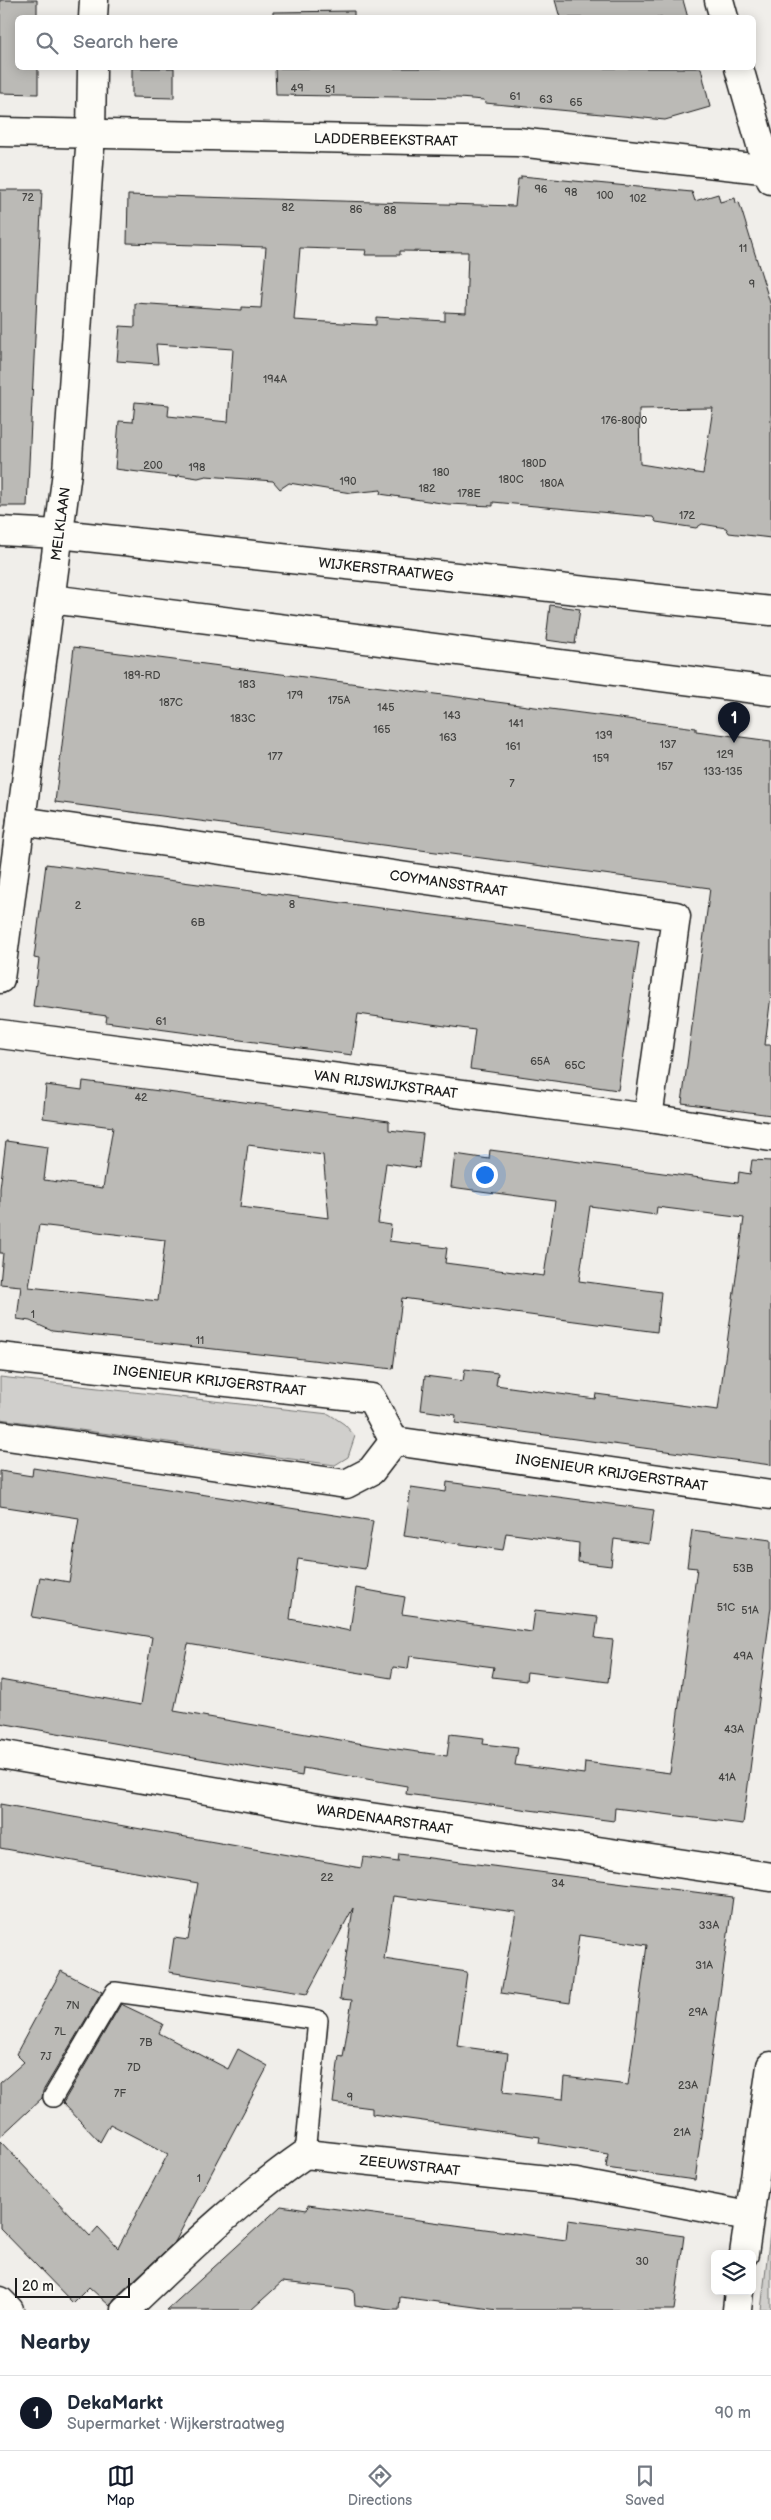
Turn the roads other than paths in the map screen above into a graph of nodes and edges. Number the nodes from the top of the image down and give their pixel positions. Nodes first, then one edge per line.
1 (94, 0) edge
2 (719, 0) edge
3 (93, 15) edge
4 (723, 15) edge
5 (92, 70) edge
6 (739, 70) edge
7 (0, 132) edge
8 (90, 134) junction
9 (770, 173) edge
10 (0, 531) edge
11 (59, 534) junction
12 (51, 599) junction
13 (771, 611) edge
14 (771, 690) edge
15 (21, 821) junction
16 (0, 979) edge
17 (0, 1034) edge
18 (648, 1118) junction
19 (771, 1137) edge
20 (0, 1357) edge
21 (0, 1435) edge
22 (394, 1441) junction
23 (771, 1495) edge
24 (0, 1754) edge
25 (771, 1878) edge
26 (771, 2066) edge
27 (53, 2097) dead end
28 (305, 2154) junction
29 (748, 2216) junction
30 (744, 2250) edge
31 (739, 2295) edge
32 (0, 2301) edge
33 (8, 2310) edge
34 (125, 2310) edge
35 (737, 2310) edge

1 - 3 street
2 - 4 street
5 - 8 street, MELKLAAN
6 - 9 street
7 - 8 street, LADDERBEEKSTRAAT
8 - 9 street, LADDERBEEKSTRAAT
8 - 11 street, MELKLAAN
10 - 11 street, WIJKERSTRAATWEG
11 - 12 street, MELKLAAN
11 - 13 street, WIJKERSTRAATWEG
12 - 14 street
12 - 15 street, MELKLAAN
15 - 16 street, MELKLAAN
15 - 18 street, COYMANSSTRAAT
17 - 18 street, VAN RIJSWIJKSTRAAT
18 - 19 street, VAN RIJSWIJKSTRAAT
20 - 22 street, INGENIEUR KRIJGERSTRAAT
21 - 22 street
22 - 23 street, INGENIEUR KRIJGERSTRAAT
24 - 25 street, WARDENAARSTRAAT
26 - 29 street
27 - 28 lane
28 - 29 street, ZEEUWSTRAAT
28 - 34 street
29 - 30 street
31 - 35 street
32 - 33 street

